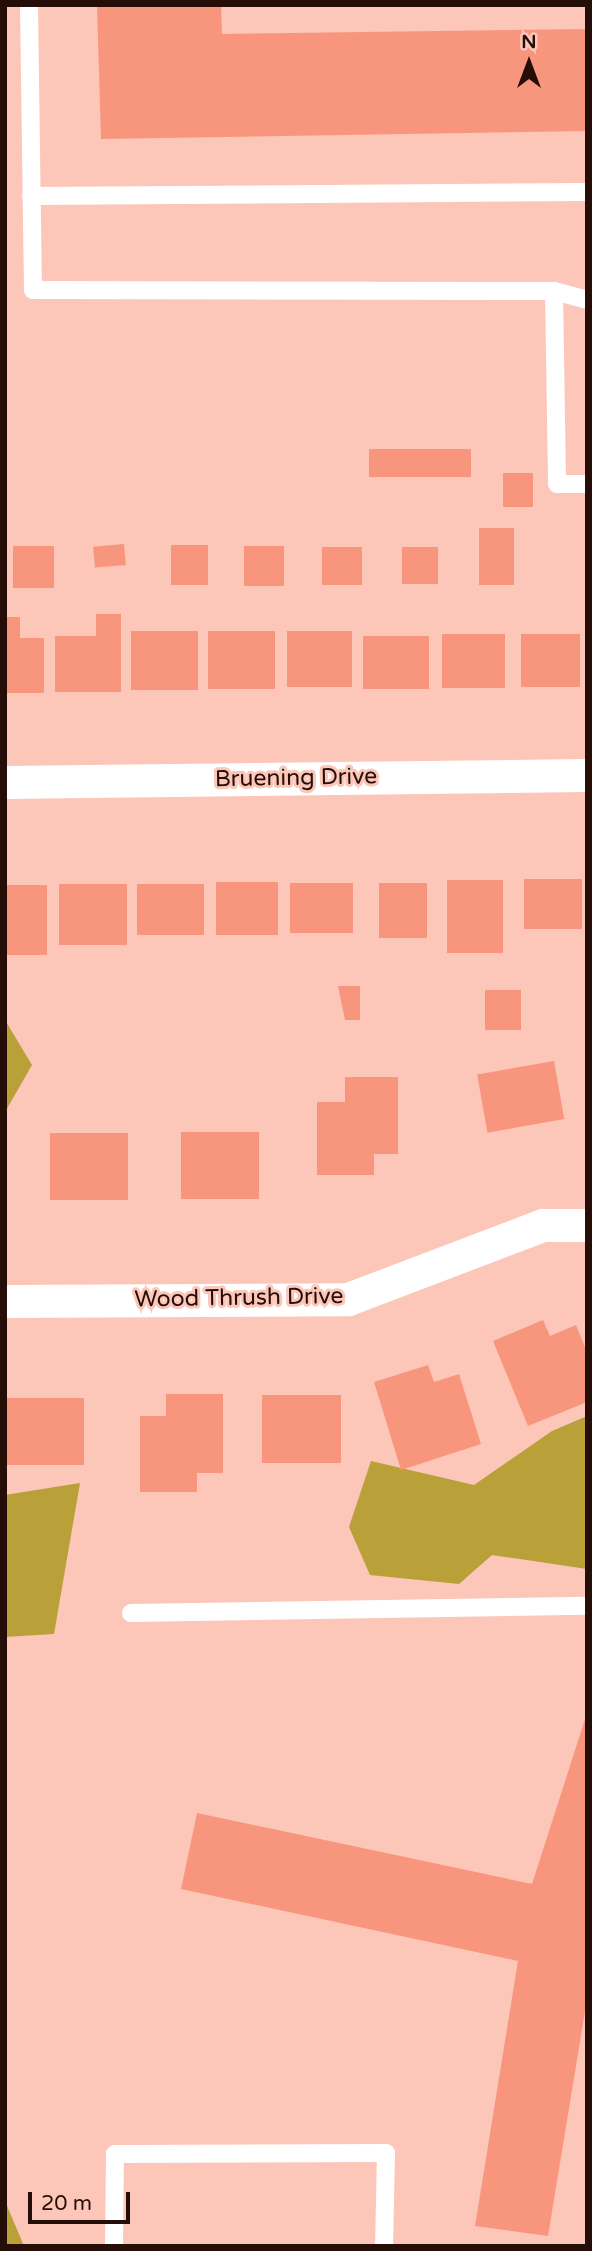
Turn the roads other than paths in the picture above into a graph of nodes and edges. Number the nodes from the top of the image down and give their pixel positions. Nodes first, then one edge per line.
1 (29, 5) edge
2 (587, 192) edge
3 (31, 196) junction
4 (554, 291) junction
5 (587, 300) edge
6 (587, 484) edge
7 (587, 775) edge
8 (5, 782) edge
9 (587, 1225) edge
10 (5, 1301) edge
11 (587, 1606) edge
12 (131, 1613) dead end
13 (114, 2246) edge
14 (384, 2246) edge

1 - 3 lane
2 - 3 lane
3 - 4 lane
4 - 5 lane
4 - 6 lane
7 - 8 street, Bruening Drive
9 - 10 street, Wood Thrush Drive
11 - 12 lane
13 - 14 lane

